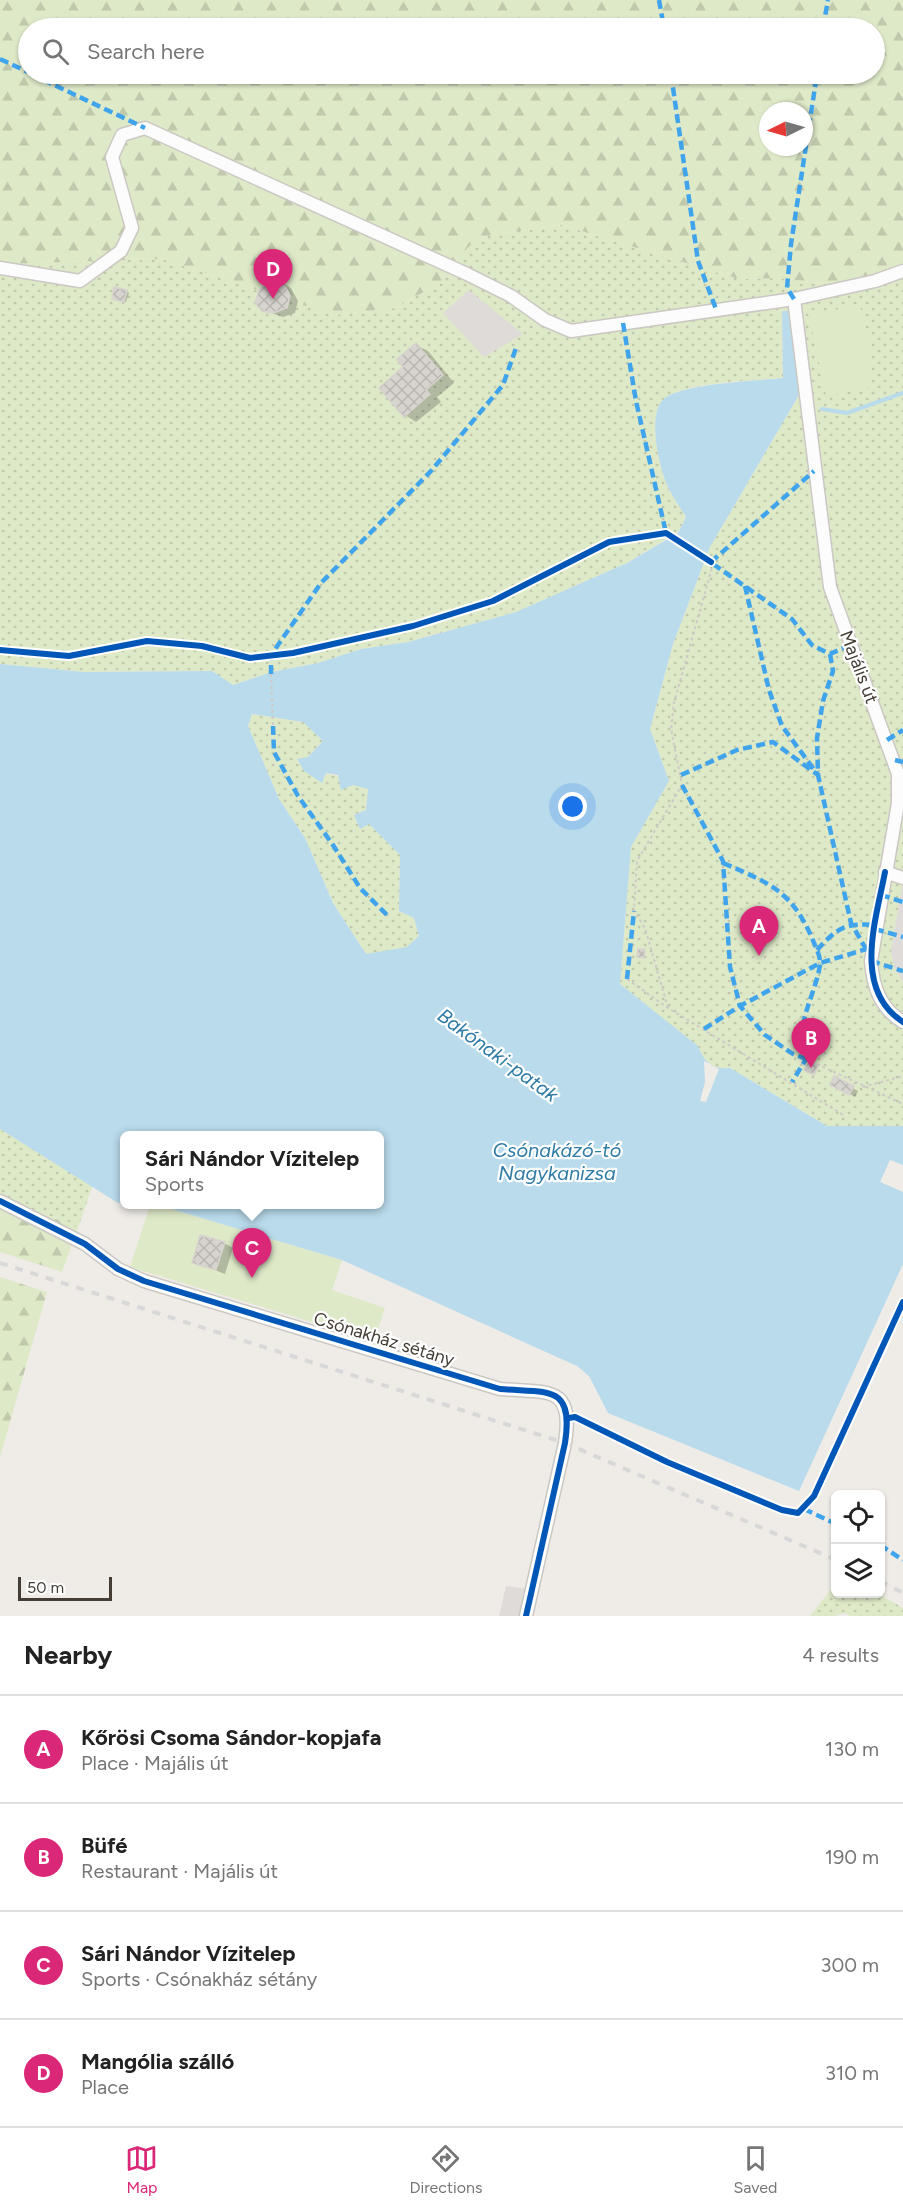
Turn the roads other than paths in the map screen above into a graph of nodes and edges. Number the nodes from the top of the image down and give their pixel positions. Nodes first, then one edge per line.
1 (0, 268) edge
2 (903, 271) edge
3 (794, 299) junction
4 (885, 872) junction
5 (903, 878) edge
6 (903, 1023) edge
7 (0, 1201) edge
8 (526, 1616) edge

1 - 3 street
2 - 3 street
3 - 4 street, Majális út
4 - 5 street
4 - 6 street, Majális út
7 - 8 street, Csónakház sétány

